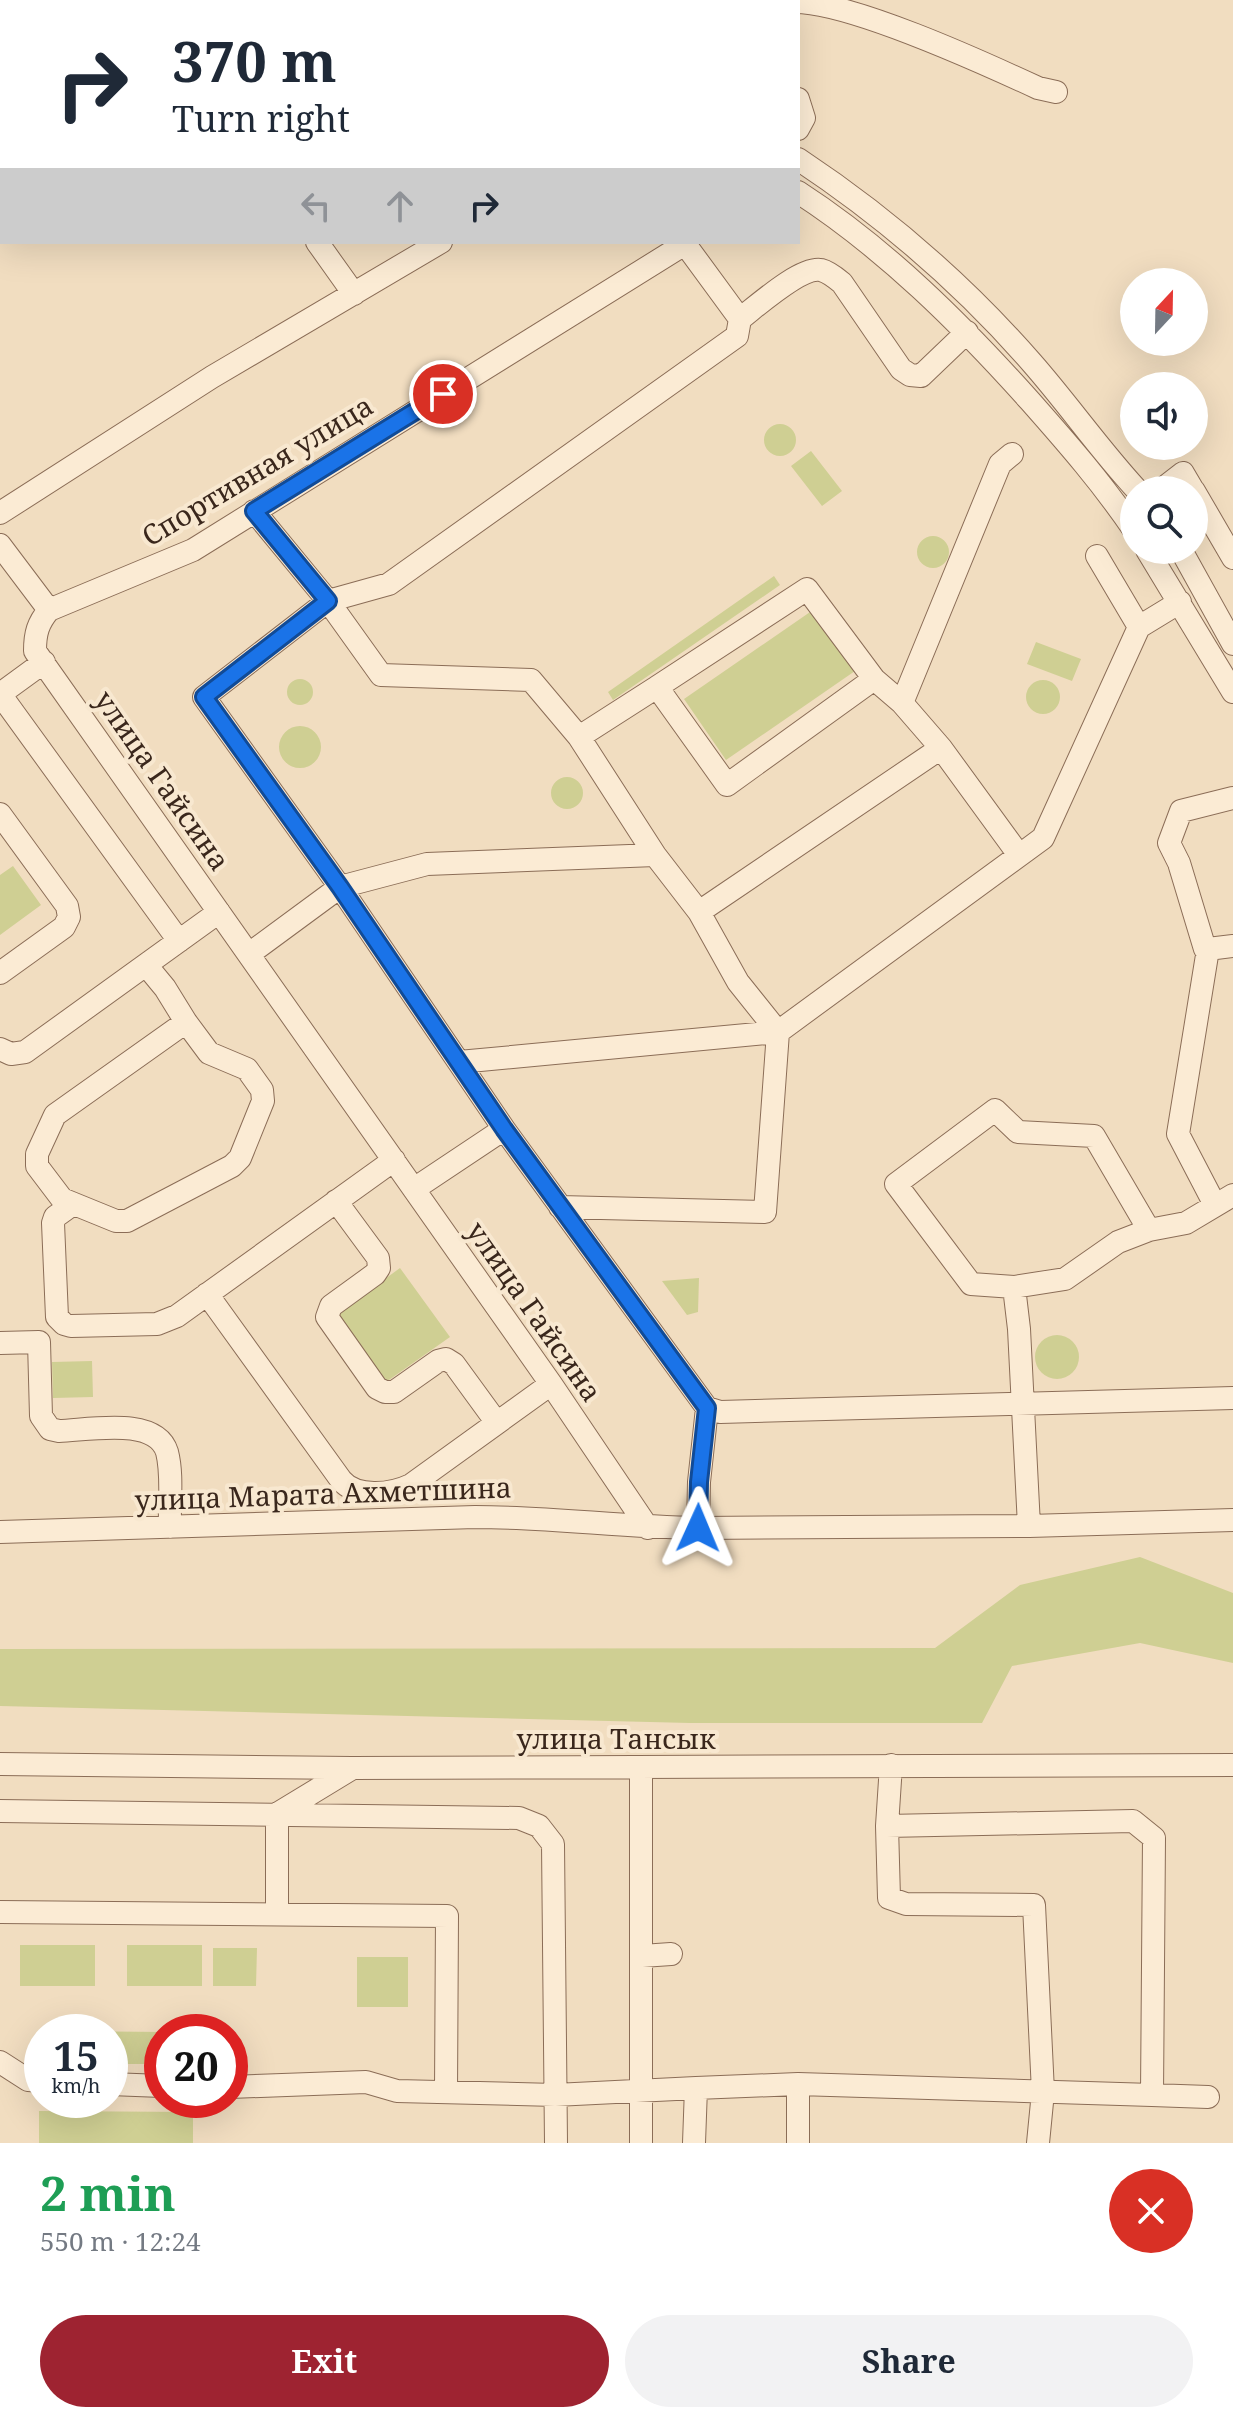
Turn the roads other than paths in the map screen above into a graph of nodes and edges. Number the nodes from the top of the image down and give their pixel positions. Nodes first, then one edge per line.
1 (800, 1) edge
2 (1056, 92) dead end
3 (800, 105) edge
4 (800, 125) edge
5 (800, 160) edge
6 (800, 193) edge
7 (318, 244) edge
8 (438, 244) edge
9 (685, 244) edge
10 (688, 244) edge
11 (354, 294) junction
12 (740, 319) junction
13 (967, 332) junction
14 (1012, 454) dead end
15 (1126, 476) edge
16 (1120, 510) edge
17 (254, 511) junction
18 (0, 513) edge
19 (1208, 515) edge
20 (0, 545) edge
21 (1097, 556) dead end
22 (1233, 558) edge
23 (1156, 564) edge
24 (1189, 564) edge
25 (328, 601) junction
26 (1180, 602) junction
27 (49, 610) junction
28 (1139, 627) junction
29 (1233, 644) edge
30 (39, 656) junction
31 (874, 679) junction
32 (657, 687) junction
33 (1233, 692) edge
34 (0, 694) edge
35 (902, 703) junction
36 (579, 737) junction
37 (941, 748) junction
38 (1233, 798) edge
39 (0, 814) edge
40 (655, 855) junction
41 (1019, 855) junction
42 (340, 887) junction
43 (219, 912) junction
44 (699, 912) junction
45 (179, 941) junction
46 (1233, 946) edge
47 (1208, 949) junction
48 (249, 954) junction
49 (146, 965) junction
50 (0, 973) edge
51 (186, 1022) junction
52 (778, 1032) junction
53 (0, 1049) edge
54 (459, 1062) junction
55 (504, 1129) junction
56 (394, 1160) junction
57 (414, 1189) junction
58 (1224, 1200) edge
59 (336, 1201) junction
60 (73, 1204) junction
61 (560, 1207) junction
62 (1149, 1230) junction
63 (1014, 1287) junction
64 (207, 1294) junction
65 (60, 1321) junction
66 (39, 1342) junction
67 (0, 1343) edge
68 (551, 1384) junction
69 (1233, 1398) edge
70 (1021, 1403) junction
71 (707, 1408) junction
72 (497, 1423) junction
73 (1233, 1520) edge
74 (1029, 1526) junction
75 (170, 1527) junction
76 (648, 1528) junction
77 (698, 1528) junction
78 (0, 1532) edge
79 (0, 1764) edge
80 (891, 1765) junction
81 (1233, 1765) edge
82 (352, 1768) junction
83 (641, 1768) junction
84 (0, 1811) edge
85 (277, 1814) junction
86 (887, 1826) junction
87 (0, 1912) edge
88 (277, 1914) junction
89 (671, 1954) dead end
90 (642, 1956) junction
91 (0, 2062) edge
92 (24, 2077) edge
93 (798, 2084) junction
94 (248, 2086) edge
95 (696, 2088) junction
96 (446, 2092) junction
97 (641, 2092) junction
98 (1043, 2092) junction
99 (555, 2095) junction
100 (1152, 2095) junction
101 (1208, 2097) dead end
102 (556, 2143) edge
103 (641, 2143) edge
104 (694, 2143) edge
105 (798, 2143) edge
106 (1038, 2143) edge

1 - 2 street
3 - 4 street
5 - 15 street
6 - 13 street
7 - 11 street
8 - 11 street
9 - 17 street, Спортивная улица
10 - 12 street
11 - 18 street
12 - 13 street
12 - 25 street
13 - 16 street
14 - 35 street
17 - 25 street
17 - 27 street, Спортивная улица
19 - 22 street
20 - 27 street
21 - 28 street
23 - 26 street
24 - 29 street
25 - 36 street
25 - 42 street
26 - 28 street
26 - 33 street
27 - 30 street
28 - 41 street
30 - 34 street
30 - 43 street, улица Гайсина
31 - 32 street
31 - 32 street
31 - 35 street
32 - 36 street
34 - 45 street
35 - 37 street
36 - 40 street
37 - 41 street
37 - 44 street
38 - 47 street
39 - 50 street
40 - 42 street
40 - 44 street
41 - 52 street
42 - 48 street
42 - 54 street
43 - 45 street
43 - 48 street, улица Гайсина
44 - 52 street
45 - 49 street
46 - 47 street
47 - 58 street
48 - 56 street, улица Гайсина
49 - 51 street
49 - 53 street
51 - 60 street
51 - 60 street
52 - 54 street
52 - 61 street
54 - 55 street
55 - 57 street
55 - 61 street
56 - 57 street, улица Гайсина
56 - 59 street
57 - 68 street, улица Гайсина
58 - 62 street
59 - 64 street
59 - 72 street
60 - 65 street
61 - 71 street
62 - 63 street
62 - 63 street
63 - 70 street
64 - 65 street
64 - 72 street
65 - 66 street
66 - 67 street
66 - 75 street
68 - 72 street
68 - 76 street, улица Гайсина
69 - 70 street
70 - 71 street
70 - 74 street
71 - 77 street
73 - 74 street
74 - 77 street
75 - 76 street, улица Марата Ахметшина
75 - 78 street, улица Марата Ахметшина
76 - 77 street
79 - 82 street, улица Тансык
80 - 81 street, улица Тансык
80 - 83 street, улица Тансык
80 - 86 street
82 - 83 street, улица Тансык
82 - 85 street
83 - 90 street
84 - 85 street
85 - 88 street
85 - 99 street
86 - 98 street
86 - 100 street
87 - 88 street
88 - 96 street
89 - 90 street
90 - 97 street
91 - 92 street
93 - 95 street
93 - 98 street
93 - 105 street
94 - 96 street
95 - 97 street
95 - 104 street
96 - 99 street
97 - 99 street
97 - 103 street
98 - 100 street
98 - 106 street
99 - 102 street
100 - 101 street

